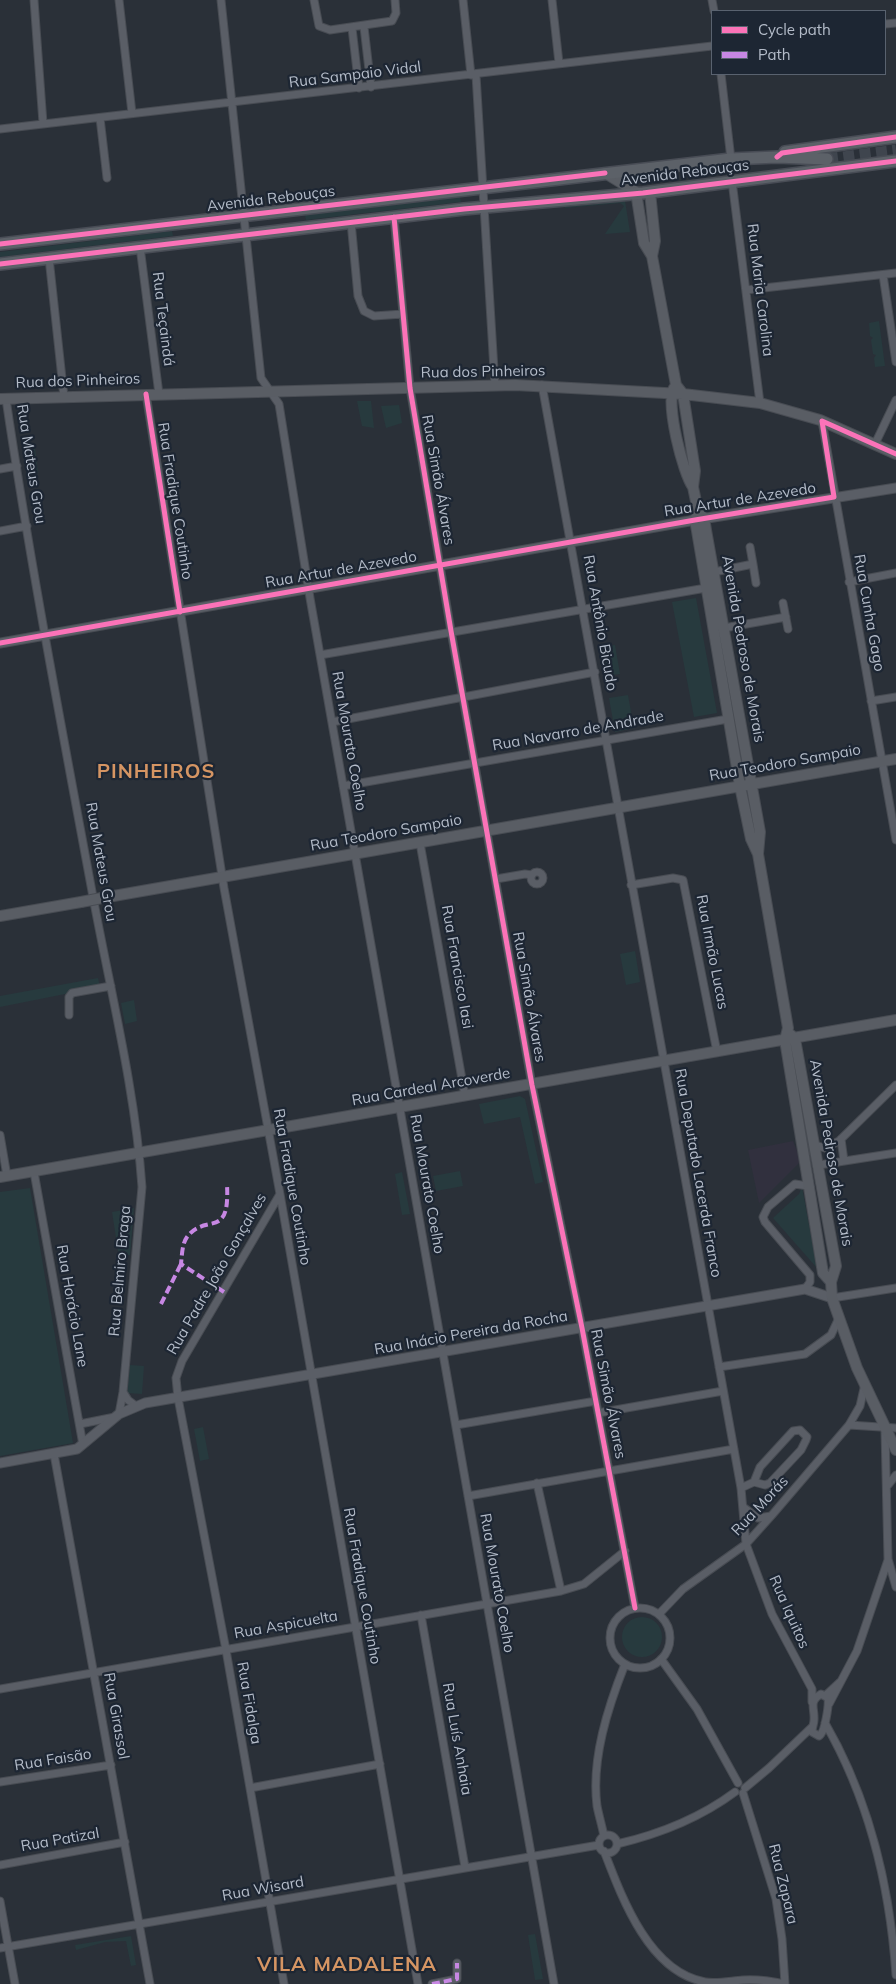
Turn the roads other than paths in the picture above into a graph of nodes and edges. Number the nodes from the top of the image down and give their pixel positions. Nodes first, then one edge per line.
1 (34, 0) edge
2 (119, 0) edge
3 (221, 0) edge
4 (314, 0) edge
5 (394, 0) edge
6 (463, 0) edge
7 (552, 0) edge
8 (364, 27) junction
9 (352, 28) junction
10 (711, 46) edge
11 (559, 63) junction
12 (474, 75) junction
13 (721, 75) edge
14 (371, 86) junction
15 (359, 88) junction
16 (231, 103) junction
17 (132, 113) junction
18 (100, 118) junction
19 (43, 123) junction
20 (0, 129) edge
21 (896, 137) edge
22 (777, 157) junction
23 (731, 159) junction
24 (827, 159) tunnel mouth
25 (896, 161) edge
26 (605, 173) junction
27 (107, 178) dead end
28 (732, 181) junction
29 (687, 184) dead end
30 (483, 187) junction
31 (636, 192) junction
32 (650, 192) junction
33 (485, 207) junction
34 (243, 214) junction
35 (394, 217) junction
36 (351, 222) junction
37 (246, 234) junction
38 (0, 244) edge
39 (140, 247) junction
40 (652, 256) junction
41 (49, 258) junction
42 (0, 264) edge
43 (896, 273) edge
44 (883, 275) junction
45 (746, 290) junction
46 (403, 314) junction
47 (896, 362) edge
48 (542, 385) junction
49 (495, 386) junction
50 (410, 388) junction
51 (673, 389) junction
52 (270, 390) junction
53 (146, 394) junction
54 (159, 394) junction
55 (683, 394) junction
56 (64, 397) junction
57 (3, 399) edge
58 (896, 400) edge
59 (760, 403) junction
60 (822, 420) junction
61 (874, 444) junction
62 (896, 454) edge
63 (17, 466) junction
64 (0, 469) edge
65 (693, 487) junction
66 (896, 488) edge
67 (834, 497) junction
68 (699, 516) junction
69 (27, 526) junction
70 (0, 531) edge
71 (572, 541) junction
72 (750, 547) dead end
73 (753, 564) junction
74 (440, 565) junction
75 (714, 572) junction
76 (896, 573) edge
77 (849, 582) junction
78 (756, 583) dead end
79 (706, 588) junction
80 (309, 589) junction
81 (783, 603) dead end
82 (583, 609) junction
83 (180, 612) junction
84 (786, 617) junction
85 (724, 628) junction
86 (788, 629) dead end
87 (451, 631) junction
88 (44, 635) junction
89 (0, 643) edge
90 (320, 655) junction
91 (595, 672) junction
92 (896, 697) edge
93 (464, 698) junction
94 (871, 701) junction
95 (728, 719) junction
96 (332, 722) junction
97 (607, 740) junction
98 (896, 759) edge
99 (882, 762) junction
100 (476, 763) junction
101 (751, 784) junction
102 (343, 786) junction
103 (740, 786) junction
104 (619, 807) junction
105 (488, 831) junction
106 (896, 840) edge
107 (420, 842) junction
108 (355, 854) junction
109 (758, 854) junction
110 (532, 875) dead end
111 (223, 878) junction
112 (496, 879) junction
113 (631, 885) junction
114 (0, 916) edge
115 (111, 986) junction
116 (69, 1015) dead end
117 (896, 1020) edge
118 (789, 1037) junction
119 (717, 1052) junction
120 (664, 1062) junction
121 (896, 1084) edge
122 (532, 1085) junction
123 (465, 1096) junction
124 (400, 1107) junction
125 (268, 1131) junction
126 (0, 1136) edge
127 (841, 1139) junction
128 (814, 1145) junction
129 (140, 1153) junction
130 (896, 1153) edge
131 (844, 1161) junction
132 (819, 1166) junction
133 (34, 1172) junction
134 (4, 1177) edge
135 (808, 1186) junction
136 (280, 1194) junction
137 (836, 1266) junction
138 (807, 1271) junction
139 (823, 1273) junction
140 (832, 1282) junction
141 (896, 1288) edge
142 (805, 1289) junction
143 (832, 1298) junction
144 (708, 1306) junction
145 (840, 1318) junction
146 (582, 1328) junction
147 (443, 1352) junction
148 (719, 1367) junction
149 (311, 1375) junction
150 (865, 1384) junction
151 (723, 1391) junction
152 (123, 1392) junction
153 (178, 1398) junction
154 (596, 1401) junction
155 (136, 1406) junction
156 (598, 1412) junction
157 (117, 1415) junction
158 (80, 1424) junction
159 (456, 1425) junction
160 (849, 1425) junction
161 (891, 1428) edge
162 (83, 1445) junction
163 (734, 1449) junction
164 (896, 1450) edge
165 (54, 1454) junction
166 (0, 1463) edge
167 (609, 1470) junction
168 (896, 1475) edge
169 (754, 1482) junction
170 (537, 1483) junction
171 (888, 1485) junction
172 (741, 1488) junction
173 (468, 1496) junction
174 (743, 1507) junction
175 (772, 1515) junction
176 (746, 1544) junction
177 (624, 1552) junction
178 (888, 1560) junction
179 (896, 1587) edge
180 (561, 1591) junction
181 (487, 1604) junction
182 (635, 1608) junction
183 (658, 1614) junction
184 (421, 1615) junction
185 (355, 1627) junction
186 (226, 1650) junction
187 (661, 1659) junction
188 (625, 1664) junction
189 (94, 1673) junction
190 (842, 1680) junction
191 (0, 1689) edge
192 (812, 1689) junction
193 (823, 1694) junction
194 (812, 1702) junction
195 (829, 1704) junction
196 (825, 1723) junction
197 (816, 1732) junction
198 (837, 1743) junction
199 (380, 1764) junction
200 (111, 1765) junction
201 (0, 1782) edge
202 (250, 1788) junction
203 (741, 1791) junction
204 (604, 1836) junction
205 (124, 1842) junction
206 (617, 1844) junction
207 (601, 1848) junction
208 (531, 1855) junction
209 (0, 1865) edge
210 (465, 1867) junction
211 (400, 1879) junction
212 (0, 1900) edge
213 (270, 1902) junction
214 (139, 1925) junction
215 (8, 1947) junction
216 (0, 1948) edge
217 (457, 1963) dead end
218 (896, 1975) edge
219 (15, 1984) edge
220 (150, 1984) edge
221 (284, 1984) edge
222 (418, 1984) edge
223 (432, 1984) edge
224 (554, 1984) edge
225 (785, 1984) edge

1 - 19 street
2 - 17 street
3 - 16 street, Rua Mourato Coelho
4 - 9 street
5 - 8 street
6 - 12 street
7 - 11 street
8 - 9 street
8 - 14 street
9 - 15 street
10 - 11 street, Rua Sampaio Vidal
11 - 12 street, Rua Sampaio Vidal
12 - 14 street, Rua Sampaio Vidal
12 - 30 street
13 - 23 street
14 - 15 street, Rua Sampaio Vidal
15 - 16 street, Rua Sampaio Vidal
16 - 17 street, Rua Sampaio Vidal
16 - 34 street, Rua Mourato Coelho
17 - 18 street, Rua Sampaio Vidal
18 - 19 street, Rua Sampaio Vidal
18 - 27 street
19 - 20 street, Rua Sampaio Vidal
21 - 22 main road, Avenida Rebouças
22 - 23 main road, Avenida Rebouças
22 - 24 main road
23 - 26 main road, Avenida Rebouças
25 - 28 main road, Avenida Rebouças
26 - 30 main road, Avenida Rebouças
26 - 31 main road
28 - 32 main road, Avenida Rebouças
28 - 45 street, Rua Maria Carolina
29 - 31 main road
30 - 33 street
30 - 34 main road, Avenida Rebouças
31 - 32 main road, Avenida Rebouças
31 - 33 main road, Avenida Rebouças
31 - 40 main road, Avenida Pedroso de Morais
32 - 40 main road, Avenida Pedroso de Morais
33 - 35 main road, Avenida Rebouças
33 - 49 street
34 - 37 street, Rua Mourato Coelho
34 - 38 main road, Avenida Rebouças
35 - 36 main road, Avenida Rebouças
35 - 46 street, Rua Simão Álvares
36 - 37 main road, Avenida Rebouças
36 - 46 street
37 - 39 main road, Avenida Rebouças
37 - 52 street, Rua Mourato Coelho
39 - 41 main road, Avenida Rebouças
39 - 54 street, Rua Teçaindá
40 - 51 main road, Avenida Pedroso de Morais
41 - 42 main road, Avenida Rebouças
41 - 56 street
43 - 44 street
44 - 45 street
44 - 47 street
45 - 59 street, Rua Maria Carolina
46 - 50 street, Rua Simão Álvares
48 - 49 main road, Rua dos Pinheiros
48 - 51 main road, Rua dos Pinheiros
48 - 71 street, Rua Antônio Bicudo
49 - 50 main road, Rua dos Pinheiros
50 - 52 main road, Rua dos Pinheiros
50 - 74 street, Rua Simão Álvares
51 - 55 main road, Avenida Pedroso de Morais
51 - 65 main road, Avenida Pedroso de Morais
52 - 54 main road, Rua dos Pinheiros
52 - 80 street, Rua Mourato Coelho
53 - 54 main road, Rua dos Pinheiros
53 - 56 main road, Rua dos Pinheiros
53 - 83 street, Rua Fradique Coutinho
55 - 59 main road
55 - 65 main road, Avenida Pedroso de Morais
56 - 57 main road, Rua dos Pinheiros
57 - 63 street, Rua Mateus Grou
58 - 61 street
59 - 60 main road
60 - 61 main road
60 - 67 street, Rua Cunha Gago
61 - 62 main road
63 - 64 street
63 - 69 street, Rua Mateus Grou
65 - 68 main road, Avenida Pedroso de Morais
66 - 67 street, Rua Artur de Azevedo
67 - 68 street, Rua Artur de Azevedo
67 - 77 street, Rua Cunha Gago
68 - 71 street, Rua Artur de Azevedo
68 - 75 main road, Avenida Pedroso de Morais
68 - 79 main road, Avenida Pedroso de Morais
69 - 70 street
69 - 88 street, Rua Mateus Grou
71 - 74 street, Rua Artur de Azevedo
71 - 82 street, Rua Antônio Bicudo
72 - 73 street
73 - 75 street
73 - 78 street
74 - 80 street, Rua Artur de Azevedo
74 - 87 street, Rua Simão Álvares
75 - 85 main road, Avenida Pedroso de Morais
76 - 77 street
77 - 94 street, Rua Cunha Gago
79 - 82 street
79 - 95 main road, Avenida Pedroso de Morais
80 - 83 street, Rua Artur de Azevedo
80 - 90 street, Rua Mourato Coelho
81 - 84 street
82 - 87 street
82 - 91 street, Rua Antônio Bicudo
83 - 88 street, Rua Artur de Azevedo
83 - 111 street, Rua Fradique Coutinho
84 - 85 street
84 - 86 street
85 - 101 main road, Avenida Pedroso de Morais
87 - 90 street
87 - 93 street, Rua Simão Álvares
88 - 89 street, Rua Artur de Azevedo
88 - 115 street, Rua Mateus Grou
90 - 96 street, Rua Mourato Coelho
91 - 93 street
91 - 97 street, Rua Antônio Bicudo
92 - 94 street
93 - 96 street
93 - 100 street, Rua Simão Álvares
94 - 99 street, Rua Cunha Gago
95 - 97 street, Rua Navarro de Andrade
95 - 103 main road, Avenida Pedroso de Morais
96 - 102 street, Rua Mourato Coelho
97 - 100 street, Rua Navarro de Andrade
97 - 104 street, Rua Antônio Bicudo
98 - 99 main road, Rua Teodoro Sampaio
99 - 101 main road, Rua Teodoro Sampaio
99 - 106 street, Rua Cunha Gago
100 - 102 street, Rua Navarro de Andrade
100 - 105 street, Rua Simão Álvares
101 - 103 main road, Rua Teodoro Sampaio
101 - 109 main road, Avenida Pedroso de Morais
102 - 108 street, Rua Mourato Coelho
103 - 104 main road, Rua Teodoro Sampaio
103 - 109 main road, Avenida Pedroso de Morais
104 - 105 main road, Rua Teodoro Sampaio
104 - 113 street, Rua Deputado Lacerda Franco
105 - 107 main road, Rua Teodoro Sampaio
105 - 112 street, Rua Simão Álvares
107 - 108 main road, Rua Teodoro Sampaio
107 - 123 street, Rua Francisco Iasi
108 - 111 main road, Rua Teodoro Sampaio
108 - 124 street, Rua Mourato Coelho
109 - 118 main road, Avenida Pedroso de Morais
110 - 112 street
111 - 114 main road, Rua Teodoro Sampaio, bridge
111 - 125 street, Rua Fradique Coutinho
112 - 122 street, Rua Simão Álvares
113 - 119 street, Rua Irmão Lucas
113 - 120 street, Rua Deputado Lacerda Franco
115 - 116 street
115 - 129 street, Rua Mateus Grou
117 - 118 main road, Rua Cardeal Arcoverde
118 - 119 main road, Rua Cardeal Arcoverde
118 - 128 main road, Avenida Pedroso de Morais
118 - 135 main road, Avenida Pedroso de Morais
119 - 120 main road, Rua Cardeal Arcoverde
120 - 122 main road, Rua Cardeal Arcoverde
120 - 144 street, Rua Deputado Lacerda Franco
121 - 127 street
122 - 123 main road, Rua Cardeal Arcoverde
122 - 146 street, Rua Simão Álvares
123 - 124 main road, Rua Cardeal Arcoverde
124 - 125 main road, Rua Cardeal Arcoverde
124 - 147 street, Rua Mourato Coelho
125 - 129 main road, Rua Cardeal Arcoverde
125 - 136 street, Rua Fradique Coutinho
126 - 134 street
127 - 128 street
127 - 131 street
128 - 132 main road, Avenida Pedroso de Morais
129 - 133 main road, Rua Cardeal Arcoverde
129 - 152 street, Rua Belmiro Braga
130 - 131 street
131 - 132 street
132 - 137 main road, Avenida Pedroso de Morais
133 - 134 main road, Rua Cardeal Arcoverde
133 - 158 street, Rua Horácio Lane
135 - 138 street
135 - 139 main road, Avenida Pedroso de Morais
136 - 149 street, Rua Fradique Coutinho
136 - 153 street, Rua Padre João Gonçalves
137 - 139 street
137 - 140 main road, Avenida Pedroso de Morais
138 - 139 street
138 - 142 street
139 - 140 main road
140 - 143 main road, Avenida Pedroso de Morais
141 - 143 street
142 - 143 street, Rua Inácio Pereira da Rocha
142 - 144 street, Rua Inácio Pereira da Rocha
143 - 145 main road, Avenida Pedroso de Morais
144 - 146 street, Rua Inácio Pereira da Rocha
144 - 148 street, Rua Deputado Lacerda Franco
145 - 148 street
145 - 150 main road, Avenida Pedroso de Morais
146 - 147 street, Rua Inácio Pereira da Rocha
146 - 154 street, Rua Simão Álvares
147 - 149 street, Rua Inácio Pereira da Rocha
147 - 159 street, Rua Mourato Coelho
148 - 151 street, Rua Deputado Lacerda Franco
149 - 153 street, Rua Inácio Pereira da Rocha
149 - 185 street, Rua Fradique Coutinho
150 - 160 street, Rua Morás
150 - 161 main road, Avenida Pedroso de Morais
151 - 156 street
151 - 163 street, Rua Deputado Lacerda Franco
152 - 155 street
152 - 157 street, Rua Belmiro Braga
153 - 155 street, Rua Inácio Pereira da Rocha
153 - 186 street, Rua Fidalga
154 - 156 street, Rua Simão Álvares
154 - 159 street
155 - 157 street, Rua Inácio Pereira da Rocha
156 - 167 street, Rua Simão Álvares
157 - 158 street, Rua Inácio Pereira da Rocha
157 - 162 street, Rua Inácio Pereira da Rocha
158 - 162 street, Rua Horácio Lane
159 - 173 street, Rua Mourato Coelho
160 - 161 street
160 - 175 street, Rua Morás
161 - 164 main road, Avenida Pedroso de Morais
161 - 171 street
162 - 165 street, Rua Inácio Pereira da Rocha
163 - 167 street
163 - 172 street, Rua Deputado Lacerda Franco
165 - 166 street, Rua Inácio Pereira da Rocha
165 - 189 street, Rua Girassol
167 - 170 street
167 - 177 street, Rua Simão Álvares
168 - 171 street
169 - 169 street
169 - 172 street
170 - 173 street
170 - 180 street
171 - 178 street
172 - 174 street, Rua Deputado Lacerda Franco
173 - 181 street, Rua Mourato Coelho
174 - 175 street
174 - 176 street, Rua Deputado Lacerda Franco
175 - 176 street, Rua Morás
176 - 183 street, Rua Morás
176 - 192 street, Rua Iquitos
177 - 180 street, Rua Aspicuelta
177 - 182 street, Rua Simão Álvares
178 - 179 street
178 - 190 street
180 - 181 street, Rua Aspicuelta
181 - 184 street, Rua Aspicuelta
181 - 208 street, Rua Mourato Coelho
182 - 183 street
182 - 188 street
183 - 187 street
184 - 185 street, Rua Aspicuelta
184 - 210 street, Rua Luís Anhaia
185 - 186 street, Rua Aspicuelta
185 - 199 street, Rua Fradique Coutinho
186 - 189 street, Rua Aspicuelta
186 - 202 street, Rua Fidalga
187 - 188 street
187 - 203 street
188 - 204 street
189 - 191 street, Rua Aspicuelta
189 - 200 street, Rua Girassol
190 - 193 street
190 - 195 street
192 - 193 street
192 - 194 street, Rua Iquitos
193 - 194 street
193 - 195 street
194 - 197 street, Rua Iquitos
195 - 196 street
196 - 197 street
196 - 198 street
197 - 198 street
197 - 203 street
198 - 218 street
199 - 202 street
199 - 211 street, Rua Fradique Coutinho
200 - 201 street, Rua Faisão
200 - 205 street, Rua Girassol
202 - 213 street, Rua Fidalga
203 - 206 street
203 - 225 street, Rua Zapara
204 - 206 street
204 - 207 street
205 - 209 street, Rua Patizal
205 - 214 street, Rua Girassol
206 - 207 street, Rua Wisard
207 - 208 street, Rua Wisard
207 - 225 street
208 - 210 street, Rua Wisard
208 - 224 street, Rua Mourato Coelho
210 - 211 street, Rua Wisard
211 - 213 street, Rua Wisard
211 - 222 street, Rua Fradique Coutinho
212 - 215 street
213 - 214 street, Rua Wisard
213 - 221 street, Rua Fidalga
214 - 215 street, Rua Wisard
214 - 220 street, Rua Girassol
215 - 216 street, Rua Wisard
215 - 219 street
217 - 223 street

